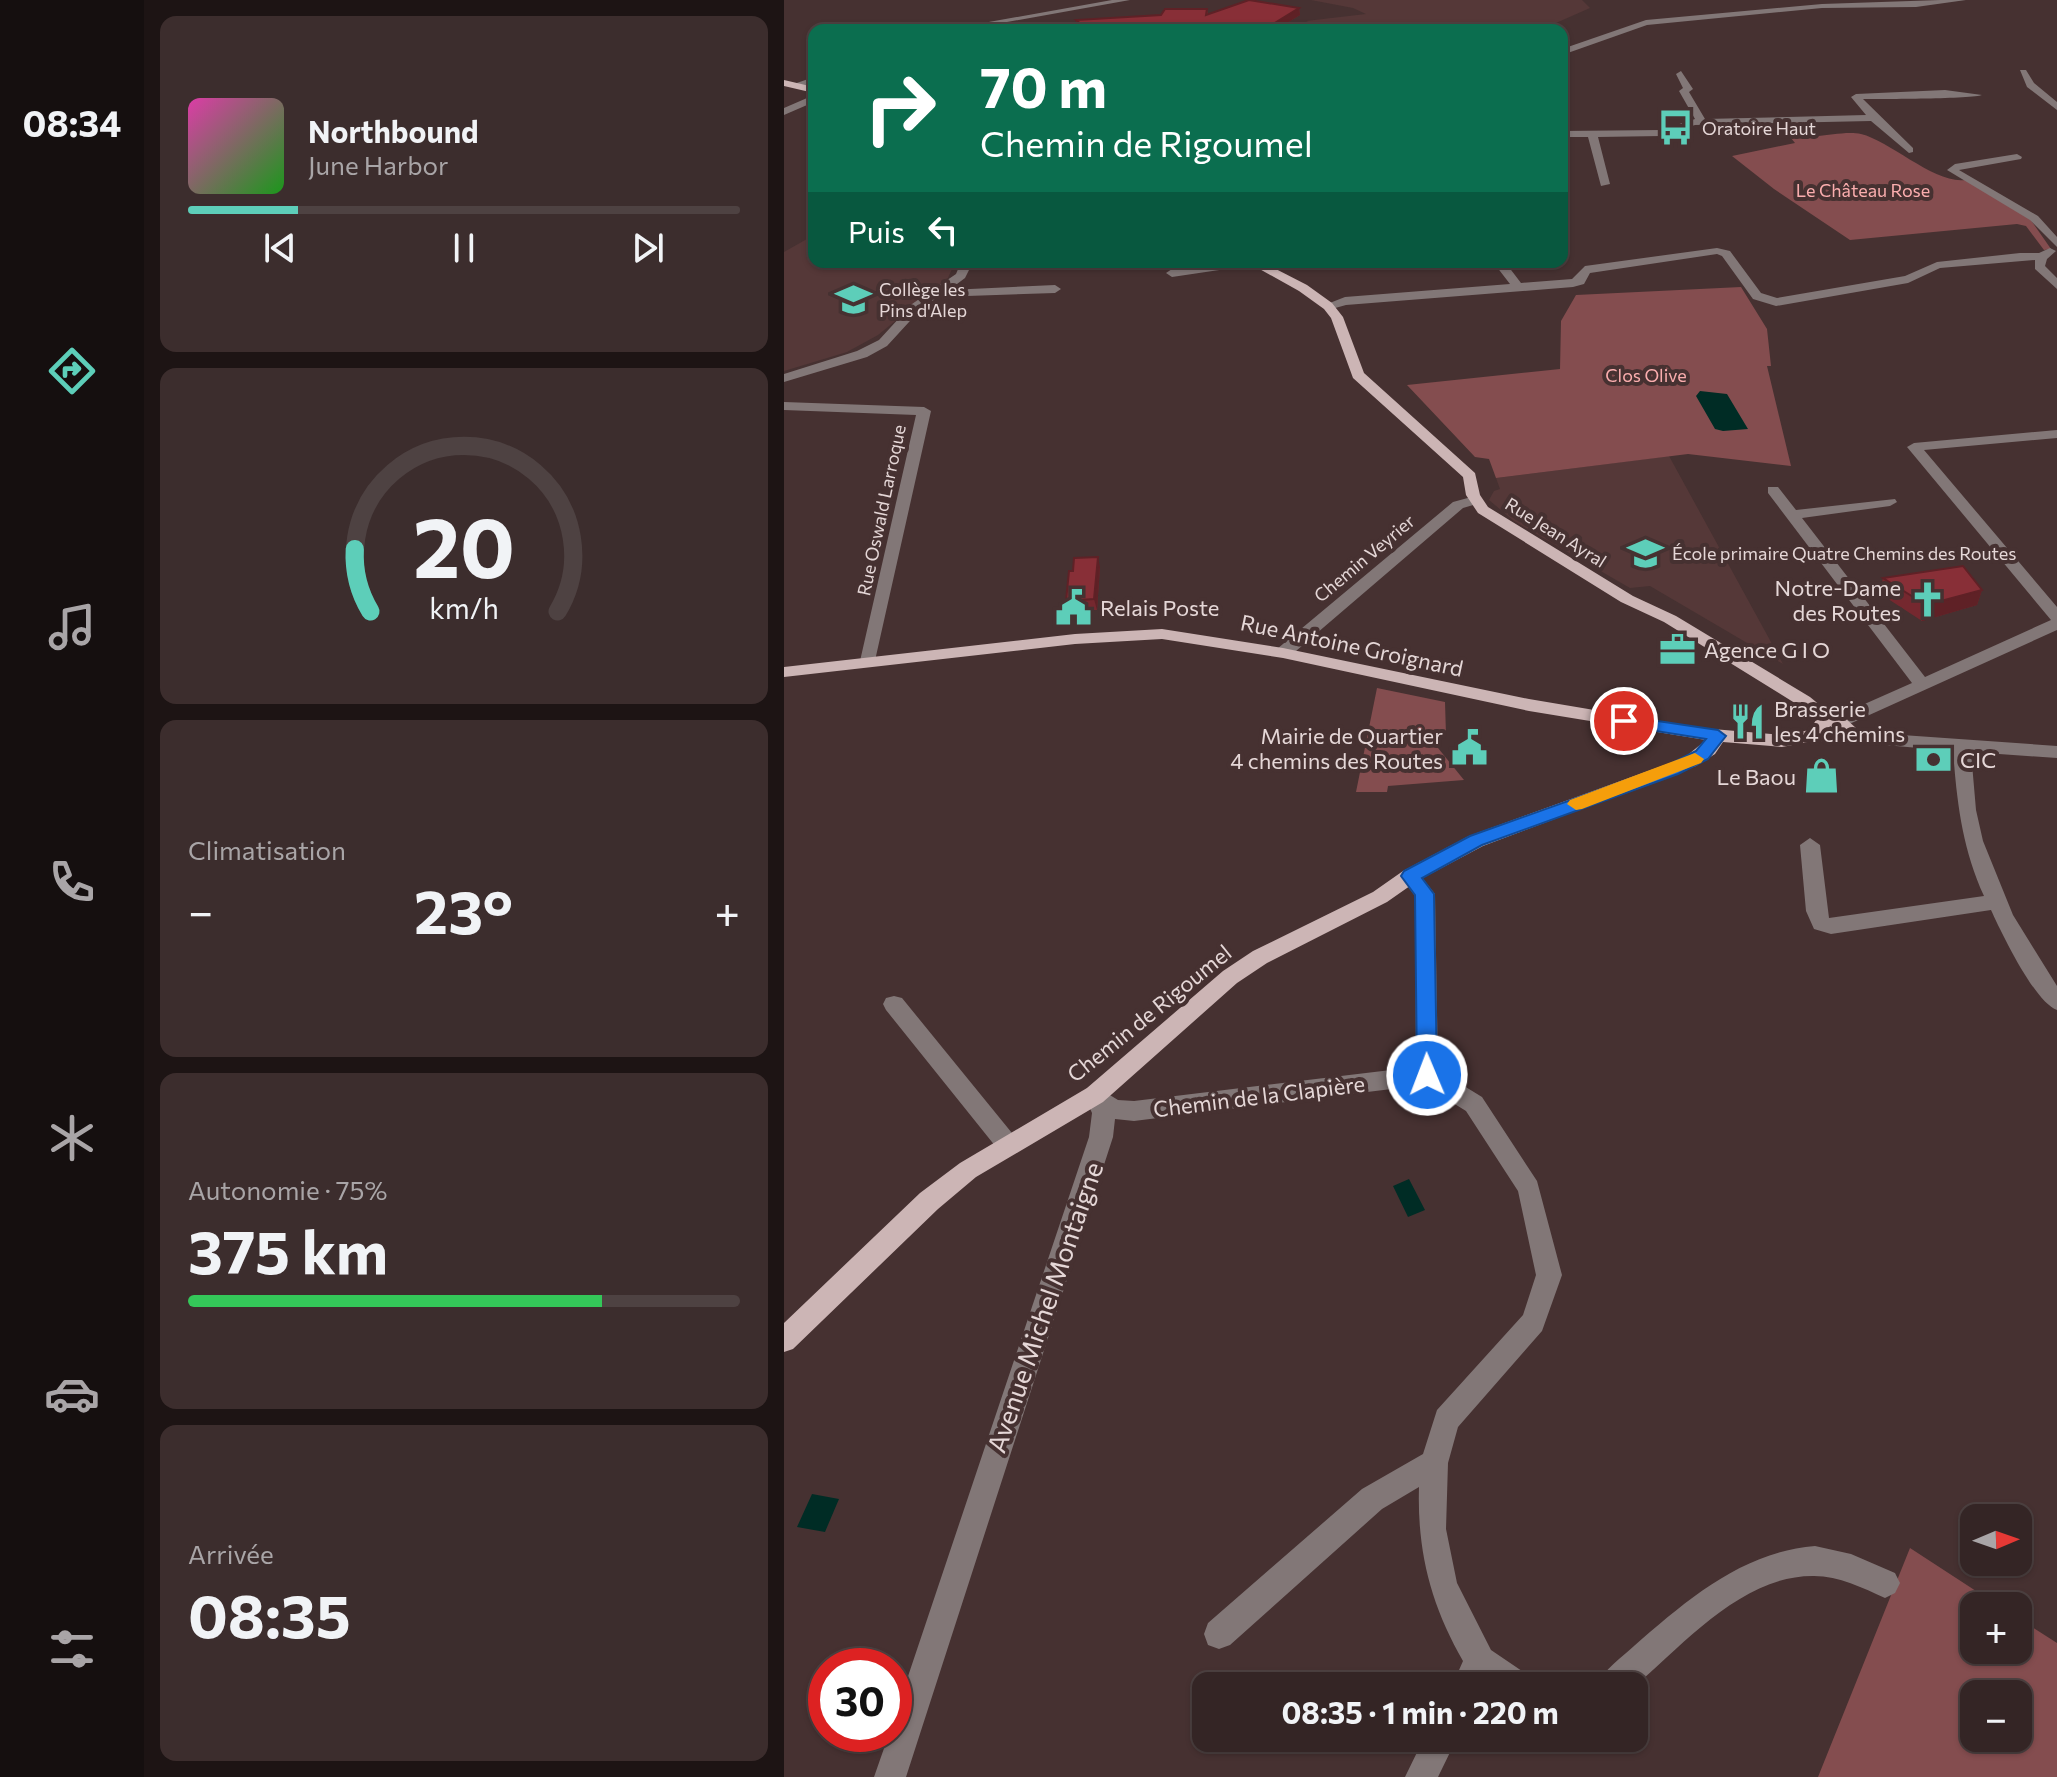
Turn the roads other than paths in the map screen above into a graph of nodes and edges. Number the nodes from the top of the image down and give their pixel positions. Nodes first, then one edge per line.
1 (1126, 0) edge
2 (1962, 0) edge
3 (1912, 2) edge
4 (984, 24) edge
5 (1568, 50) edge
6 (2023, 72) dead end
7 (1681, 74) dead end
8 (808, 82) edge
9 (784, 83) edge
10 (2043, 84) dead end
11 (796, 85) junction
12 (2030, 85) junction
13 (808, 88) edge
14 (1977, 95) dead end
15 (808, 101) edge
16 (2057, 107) edge
17 (784, 112) edge
18 (1873, 118) junction
19 (1702, 122) junction
20 (1568, 134) edge
21 (1592, 134) junction
22 (1909, 150) dead end
23 (2017, 157) dead end
24 (1605, 184) dead end
25 (2057, 246) edge
26 (2042, 257) junction
27 (964, 268) edge
28 (1209, 268) edge
29 (1265, 268) edge
30 (1504, 268) edge
31 (1172, 273) dead end
32 (2057, 285) edge
33 (1518, 287) junction
34 (1055, 289) dead end
35 (935, 294) junction
36 (1328, 306) junction
37 (784, 378) edge
38 (784, 406) edge
39 (2057, 434) edge
40 (1773, 490) dead end
41 (1475, 500) junction
42 (1890, 502) dead end
43 (1792, 515) junction
44 (2057, 617) edge
45 (2057, 624) edge
46 (1283, 653) junction
47 (868, 661) junction
48 (784, 672) edge
49 (1922, 684) junction
50 (1833, 728) junction
51 (1718, 736) junction
52 (1961, 745) junction
53 (2057, 752) edge
54 (1810, 845) dead end
55 (1410, 876) junction
56 (1998, 901) junction
57 (2047, 976) edge
58 (2057, 1002) edge
59 (894, 1004) dead end
60 (1427, 1075) junction
61 (1095, 1095) junction
62 (1008, 1145) junction
63 (784, 1340) edge
64 (1434, 1463) junction
65 (1885, 1583) dead end
66 (1219, 1634) dead end
67 (1473, 1672) edge
68 (1628, 1672) edge
69 (1434, 1752) edge
70 (890, 1777) edge
71 (1421, 1777) edge

1 - 4 street
2 - 3 street
3 - 5 street
6 - 12 street
7 - 19 street
8 - 11 street
9 - 11 main road
10 - 12 street
11 - 13 main road
12 - 16 street
14 - 18 street
15 - 17 street
18 - 19 street
18 - 22 street
19 - 21 street
20 - 21 street
21 - 24 street
23 - 25 street
25 - 26 street
26 - 32 street
26 - 33 street
27 - 35 street
28 - 31 street
29 - 36 main road, Rue Jean Ayral
30 - 33 street
33 - 36 street
34 - 35 street
35 - 37 street
36 - 41 main road, Rue Jean Ayral
38 - 47 street, Rue Oswald Larroque
39 - 44 street
40 - 43 street
41 - 46 street, Chemin Veyrier
41 - 50 main road, Rue Jean Ayral
42 - 43 street
43 - 49 street
45 - 49 street
46 - 47 main road, Rue Antoine Groignard
46 - 51 main road, Rue Antoine Groignard
47 - 48 main road, Rue Antoine Groignard
49 - 50 street
50 - 51 main road
50 - 52 street
51 - 55 main road, Chemin de Rigoumel
52 - 53 street
52 - 56 street
54 - 56 street
55 - 60 street
55 - 61 main road, Chemin de Rigoumel
56 - 57 street
57 - 58 street
59 - 62 street
60 - 61 street, Chemin de la Clapière
60 - 64 street
61 - 62 main road, Chemin de Rigoumel
61 - 70 street, Avenue Michel Montaigne
62 - 63 main road, Chemin de Rigoumel
64 - 66 street
64 - 67 street
65 - 68 street
69 - 71 street

